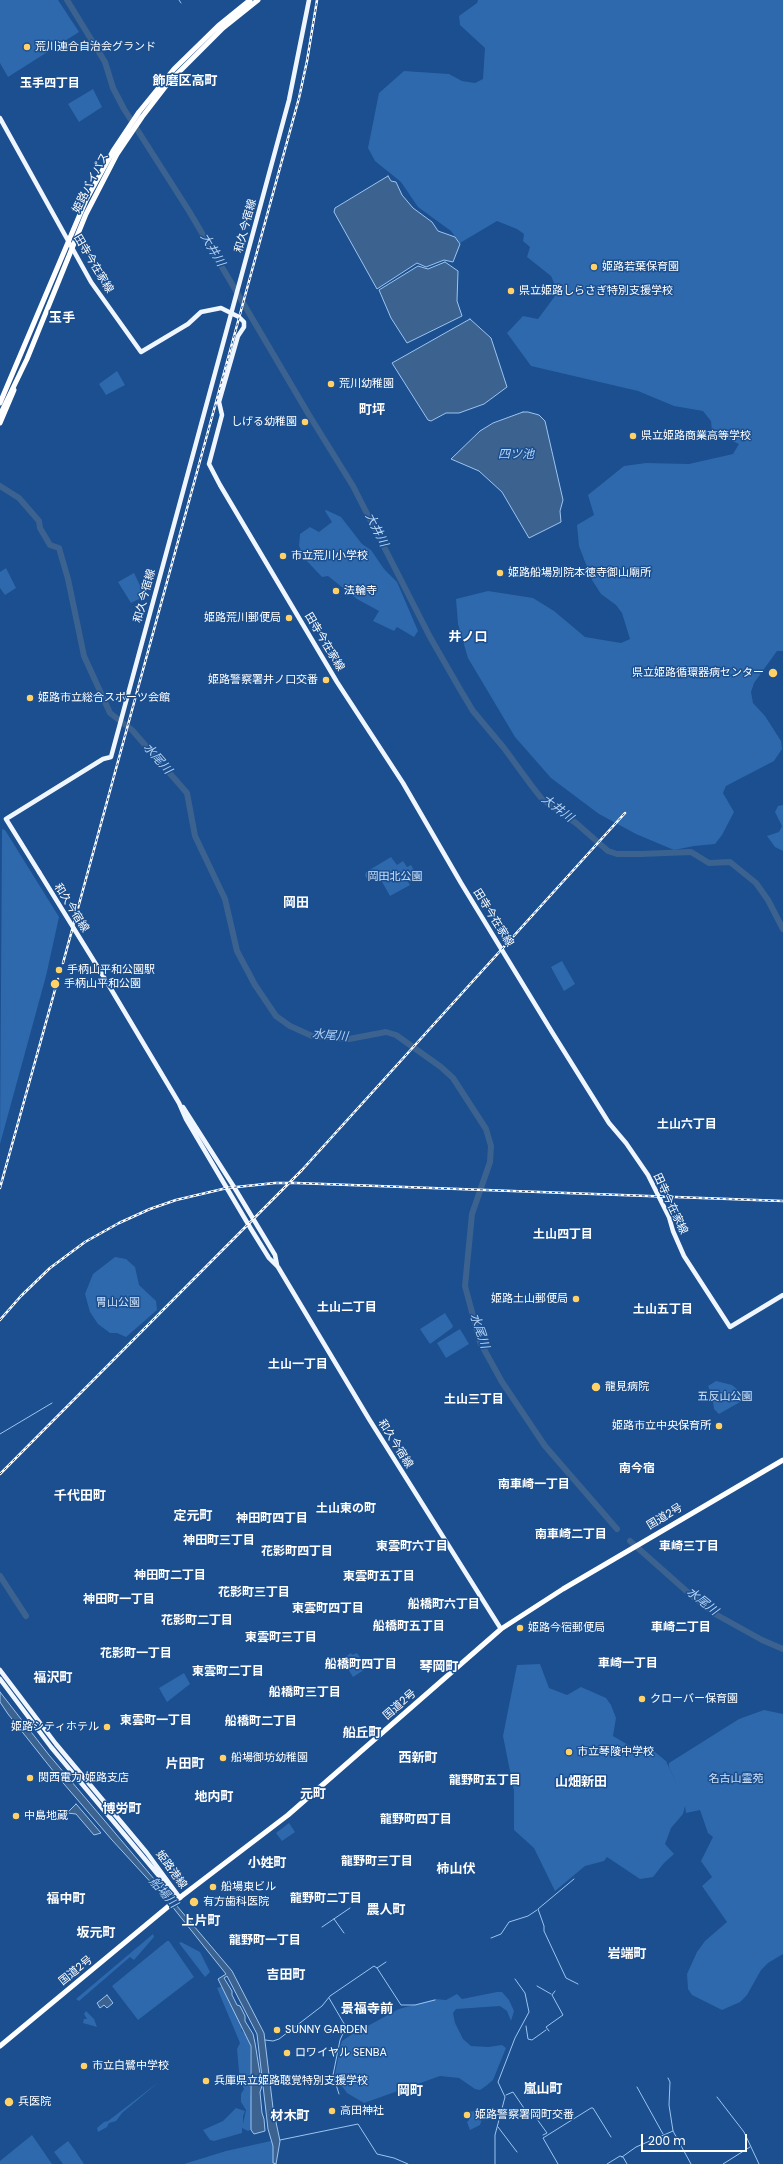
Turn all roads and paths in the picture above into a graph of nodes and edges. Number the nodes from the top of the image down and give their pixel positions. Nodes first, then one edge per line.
1 (250, 0) edge
2 (258, 0) edge
3 (308, 0) edge
4 (0, 118) edge
5 (232, 313) junction
6 (16, 377) junction
7 (0, 397) edge
8 (0, 403) edge
9 (0, 415) edge
10 (0, 423) edge
11 (783, 1295) edge
12 (783, 1460) edge
13 (501, 1629) junction
14 (0, 1670) edge
15 (0, 1679) edge
16 (178, 1899) junction
17 (0, 2046) edge

1 - 6 highway, 姫路バイパス, bridge
2 - 6 highway, 姫路バイパス, bridge
3 - 5 main road, 和久今宿線
4 - 5 main road, 田寺今在家線
5 - 11 main road, 田寺今在家線
5 - 13 main road, 和久今宿線, bridge
6 - 7 highway, bridge
6 - 8 highway, 姫路バイパス, bridge
6 - 9 highway, 姫路バイパス, bridge
6 - 10 highway, bridge
12 - 13 highway, 国道2号
13 - 16 highway, 国道2号
14 - 16 main road, 姫路港線
15 - 16 main road, 姫路港線
16 - 17 highway, 国道2号

